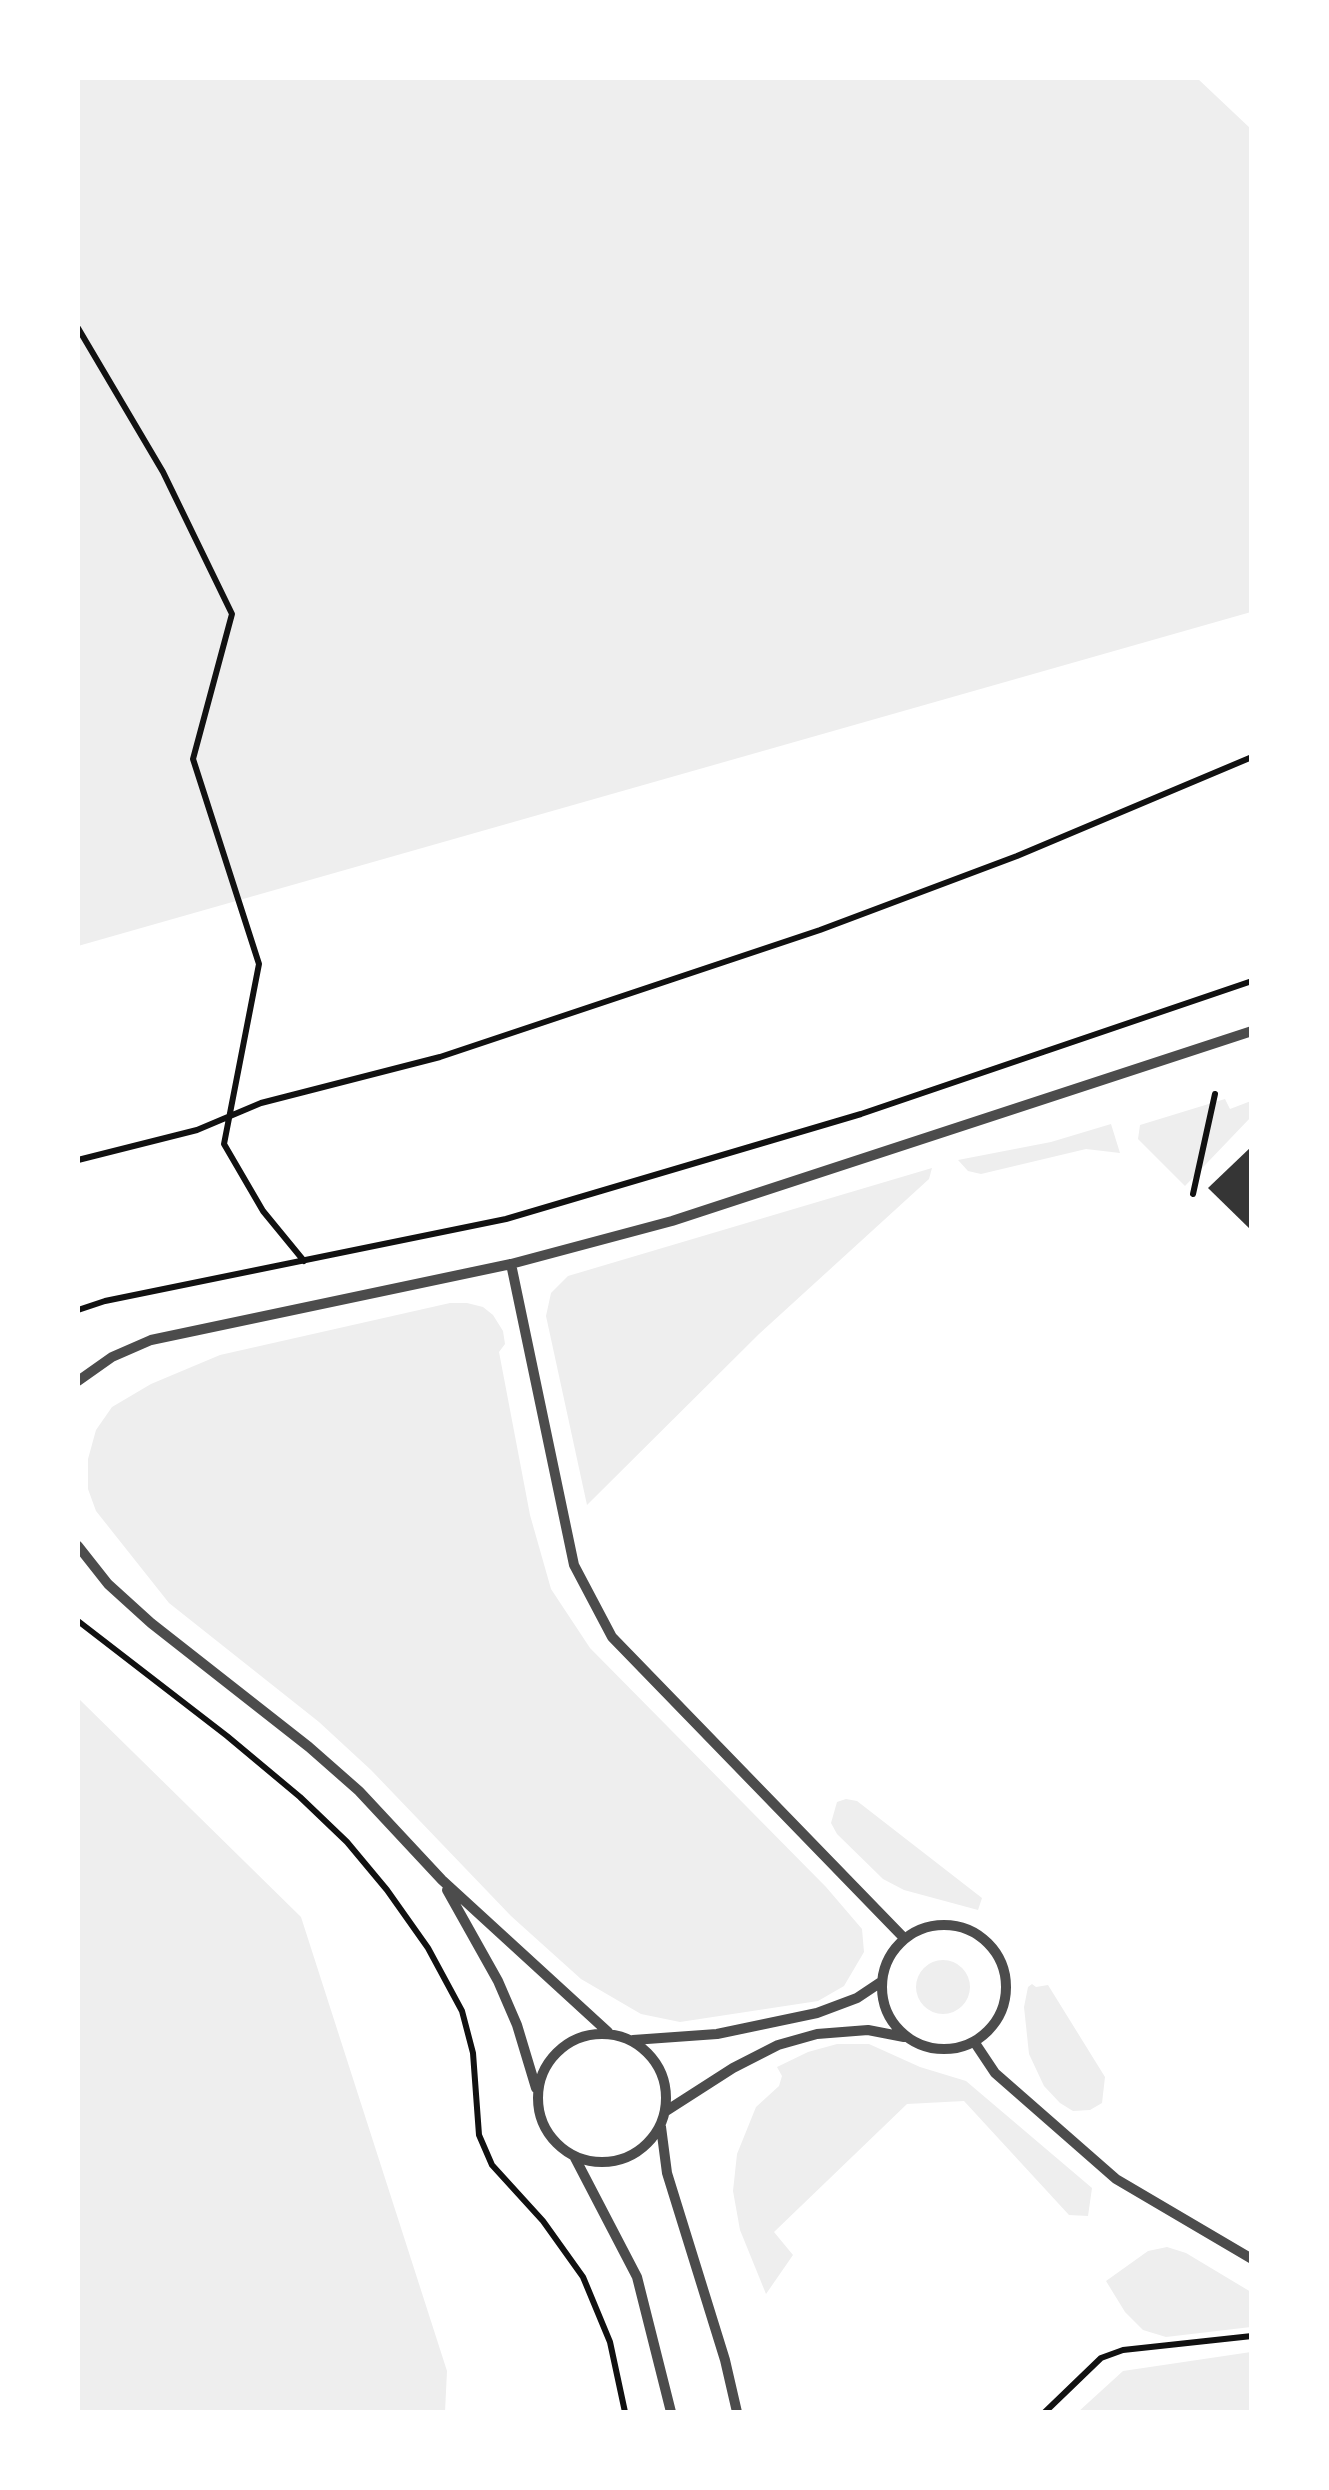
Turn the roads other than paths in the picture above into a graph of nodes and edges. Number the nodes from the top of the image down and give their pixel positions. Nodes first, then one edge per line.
1 (1252, 1031) edge
2 (511, 1264) junction
3 (78, 1381) edge
4 (78, 1546) edge
5 (442, 1880) junction
6 (904, 1938) junction
7 (881, 1982) junction
8 (608, 2032) junction
9 (905, 2037) junction
10 (634, 2040) junction
11 (975, 2043) junction
12 (536, 2089) junction
13 (666, 2111) junction
14 (660, 2126) junction
15 (574, 2156) junction
16 (1252, 2259) edge
17 (672, 2412) edge
18 (737, 2412) edge

1 - 2 street
2 - 3 street
2 - 6 street
4 - 5 street
5 - 8 street
5 - 12 street
6 - 7 street
6 - 11 street
7 - 9 street
7 - 10 street
8 - 10 street
8 - 12 street
9 - 11 street
9 - 13 street
10 - 13 street
11 - 16 street
12 - 15 street
13 - 14 street
14 - 15 street
14 - 18 street
15 - 17 street

